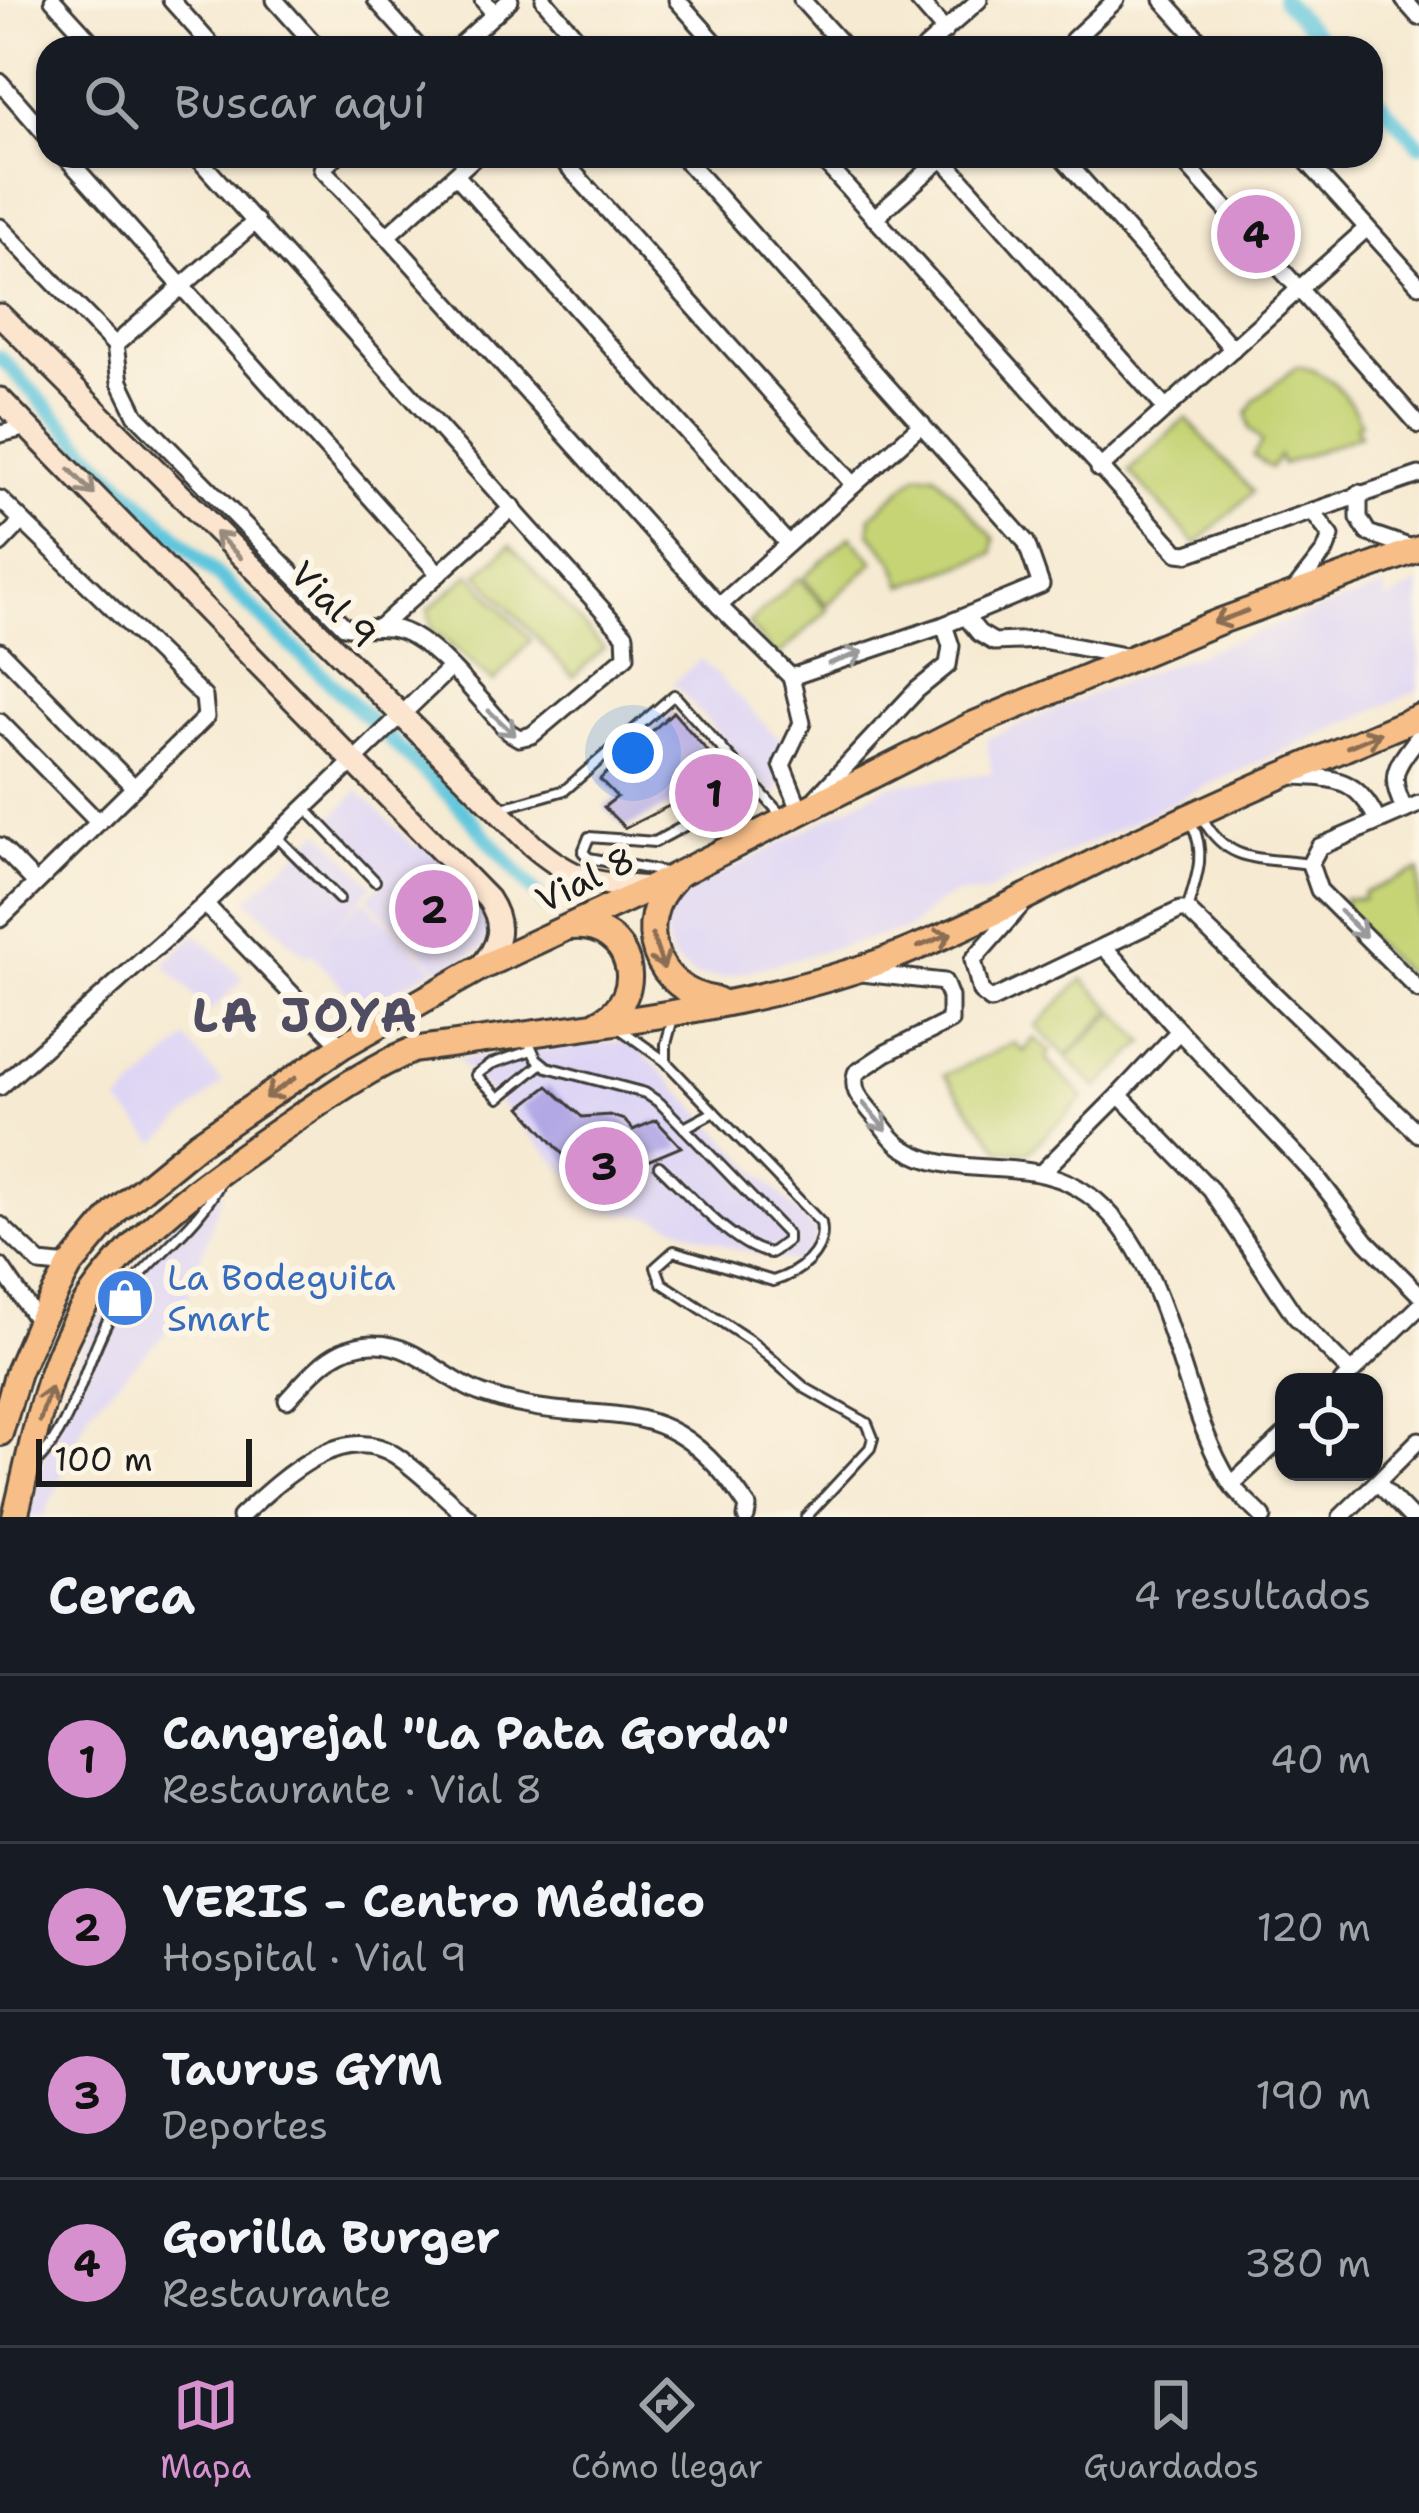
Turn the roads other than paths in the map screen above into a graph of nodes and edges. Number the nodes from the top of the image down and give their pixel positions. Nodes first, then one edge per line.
1 (53, 0) edge
2 (171, 0) edge
3 (275, 0) edge
4 (376, 0) edge
5 (483, 0) edge
6 (510, 0) edge
7 (544, 0) edge
8 (676, 0) edge
9 (802, 0) edge
10 (917, 0) edge
11 (980, 0) edge
12 (1116, 0) edge
13 (1163, 0) edge
14 (1404, 0) edge
15 (495, 14) junction
16 (1419, 17) edge
17 (945, 31) junction
18 (86, 36) edge
19 (203, 36) edge
20 (307, 36) edge
21 (408, 36) edge
22 (470, 36) edge
23 (576, 36) edge
24 (709, 36) edge
25 (834, 36) edge
26 (939, 36) edge
27 (1082, 36) edge
28 (1195, 36) edge
29 (0, 82) edge
30 (36, 123) edge
31 (76, 168) edge
32 (207, 168) edge
33 (322, 168) edge
34 (463, 168) edge
35 (570, 168) edge
36 (693, 168) edge
37 (830, 168) edge
38 (931, 168) edge
39 (954, 168) edge
40 (1072, 168) edge
41 (1189, 168) edge
42 (1313, 168) edge
43 (456, 175) junction
44 (874, 218) junction
45 (256, 221) junction
46 (0, 227) edge
47 (1366, 228) junction
48 (388, 236) junction
49 (1419, 285) edge
50 (181, 288) junction
51 (1299, 290) junction
52 (0, 315) edge
53 (115, 345) junction
54 (1233, 349) junction
55 (0, 399) edge
56 (1166, 409) junction
57 (922, 424) junction
58 (1419, 424) edge
59 (28, 427) junction
60 (0, 434) edge
61 (1099, 469) junction
62 (1419, 475) edge
63 (854, 485) junction
64 (1359, 494) junction
65 (0, 499) edge
66 (513, 507) junction
67 (1312, 511) junction
68 (22, 521) junction
69 (0, 544) edge
70 (788, 544) junction
71 (1418, 549) edge
72 (440, 574) junction
73 (1292, 595) junction
74 (719, 607) junction
75 (966, 617) junction
76 (944, 625) junction
77 (381, 626) junction
78 (0, 651) edge
79 (1130, 657) junction
80 (449, 669) junction
81 (791, 677) junction
82 (401, 716) junction
83 (1419, 717) edge
84 (0, 722) edge
85 (1419, 736) edge
86 (355, 761) junction
87 (1281, 775) junction
88 (133, 786) junction
89 (1412, 807) edge
90 (305, 808) junction
91 (496, 809) junction
92 (798, 811) junction
93 (1194, 815) junction
94 (1377, 820) junction
95 (97, 821) junction
96 (276, 836) junction
97 (753, 836) junction
98 (0, 846) edge
99 (1310, 864) junction
100 (684, 871) junction
101 (375, 881) dead end
102 (35, 882) junction
103 (651, 888) junction
104 (1030, 896) junction
105 (339, 899) dead end
106 (205, 904) junction
107 (1187, 910) junction
108 (0, 919) edge
109 (560, 932) junction
110 (1106, 948) junction
111 (478, 969) junction
112 (853, 971) junction
113 (1419, 990) edge
114 (736, 1000) junction
115 (676, 1011) junction
116 (601, 1022) junction
117 (1179, 1031) junction
118 (529, 1042) junction
119 (342, 1046) junction
120 (666, 1062) junction
121 (541, 1064) junction
122 (0, 1087) edge
123 (1119, 1095) junction
124 (715, 1112) junction
125 (684, 1128) junction
126 (1419, 1134) edge
127 (659, 1166) dead end
128 (1042, 1171) junction
129 (0, 1226) edge
130 (0, 1266) edge
131 (70, 1266) junction
132 (1419, 1294) edge
133 (1419, 1307) edge
134 (39, 1323) junction
135 (9, 1368) edge
136 (1343, 1373) edge
137 (1352, 1373) edge
138 (287, 1400) dead end
139 (0, 1433) edge
140 (1419, 1440) edge
141 (1275, 1444) edge
142 (1377, 1482) junction
143 (1232, 1484) junction
144 (15, 1517) edge
145 (240, 1517) edge
146 (468, 1517) edge
147 (746, 1517) edge
148 (806, 1517) edge
149 (1263, 1517) edge
150 (1342, 1517) edge
151 (1411, 1517) edge

1 - 18 street
2 - 19 street
3 - 20 street
4 - 21 street
5 - 15 street
6 - 15 street
7 - 23 street
8 - 24 street
9 - 25 street
10 - 17 street
11 - 17 street
12 - 27 street
13 - 28 street
14 - 16 street
15 - 22 street
17 - 26 street
29 - 30 street
31 - 50 street
32 - 45 street
33 - 48 street
34 - 43 street
35 - 63 street
36 - 57 street
37 - 44 street
38 - 44 street
39 - 56 street
40 - 54 street
41 - 51 street
42 - 47 street
43 - 48 street
43 - 70 street
44 - 61 street
45 - 50 street
45 - 66 street
46 - 53 street
47 - 49 street
47 - 51 street
48 - 74 street
50 - 53 street
50 - 72 street
51 - 54 street
51 - 58 street
82 -> 52 street, Vial 9
53 - 77 street
54 - 56 street
55 - 59 street
56 - 61 street
57 - 63 street
57 - 75 street
59 - 60 street
59 -> 86 street
61 - 67 street
62 - 64 street
63 - 70 street
64 - 67 street
64 - 71 street
65 - 68 street
66 - 72 street
80 -> 66 street
67 - 73 street
68 - 69 street
68 - 88 street
70 - 74 street
71 - 73 main road, Vial 8
72 - 77 street
73 -> 79 main road, Vial 8
74 - 81 street
75 - 76 street
75 - 79 street
81 -> 76 street
76 - 92 street
77 - 80 street
78 - 88 street
79 - 92 main road, Vial 8
80 - 82 street
81 - 92 street
82 - 86 street
82 - 91 street, Vial 9
87 -> 83 main road
84 - 95 street
85 - 89 street
86 - 90 street
86 - 111 street
87 - 93 main road
87 - 94 street
88 - 95 street
89 - 94 street
90 - 96 street
90 - 101 lane
91 - 92 lane
91 - 103 street, Vial 9
92 - 97 main road, Vial 8
93 - 99 lane
93 - 104 main road
93 - 107 lane
94 - 99 street
95 - 102 street
96 - 105 lane
96 - 106 street
97 - 100 main road, Vial 8
97 - 100 lane
98 - 102 street
99 -> 113 street
100 - 103 main road, Vial 8
100 -> 114 main road
102 - 108 street
103 - 109 main road, Vial 8
104 - 110 street
112 -> 104 main road
106 - 119 street
106 - 122 street
107 - 110 street
107 - 126 street
109 - 111 main road, Vial 8
109 - 116 main road
110 - 117 street
111 - 119 main road, Vial 8
112 - 114 main road
112 -> 128 street
114 - 115 main road
115 - 116 main road
115 - 120 lane
116 - 118 main road
116 - 120 lane
117 - 123 street
117 - 132 street
118 - 121 lane
118 - 121 lane
144 -> 118 main road
119 -> 131 main road, Vial 8
120 - 124 lane
121 - 125 lane
123 - 128 street
123 - 136 street
124 - 125 lane
124 - 148 lane
125 - 127 lane
128 - 143 street
129 - 131 street
130 - 134 street
131 - 134 main road, Vial 8
133 - 137 street
134 - 135 main road, Vial 8
135 - 139 main road, Vial 8
138 - 147 street
140 - 142 street
141 - 143 street
142 - 150 street
142 - 151 street
143 - 149 street
145 - 146 street

